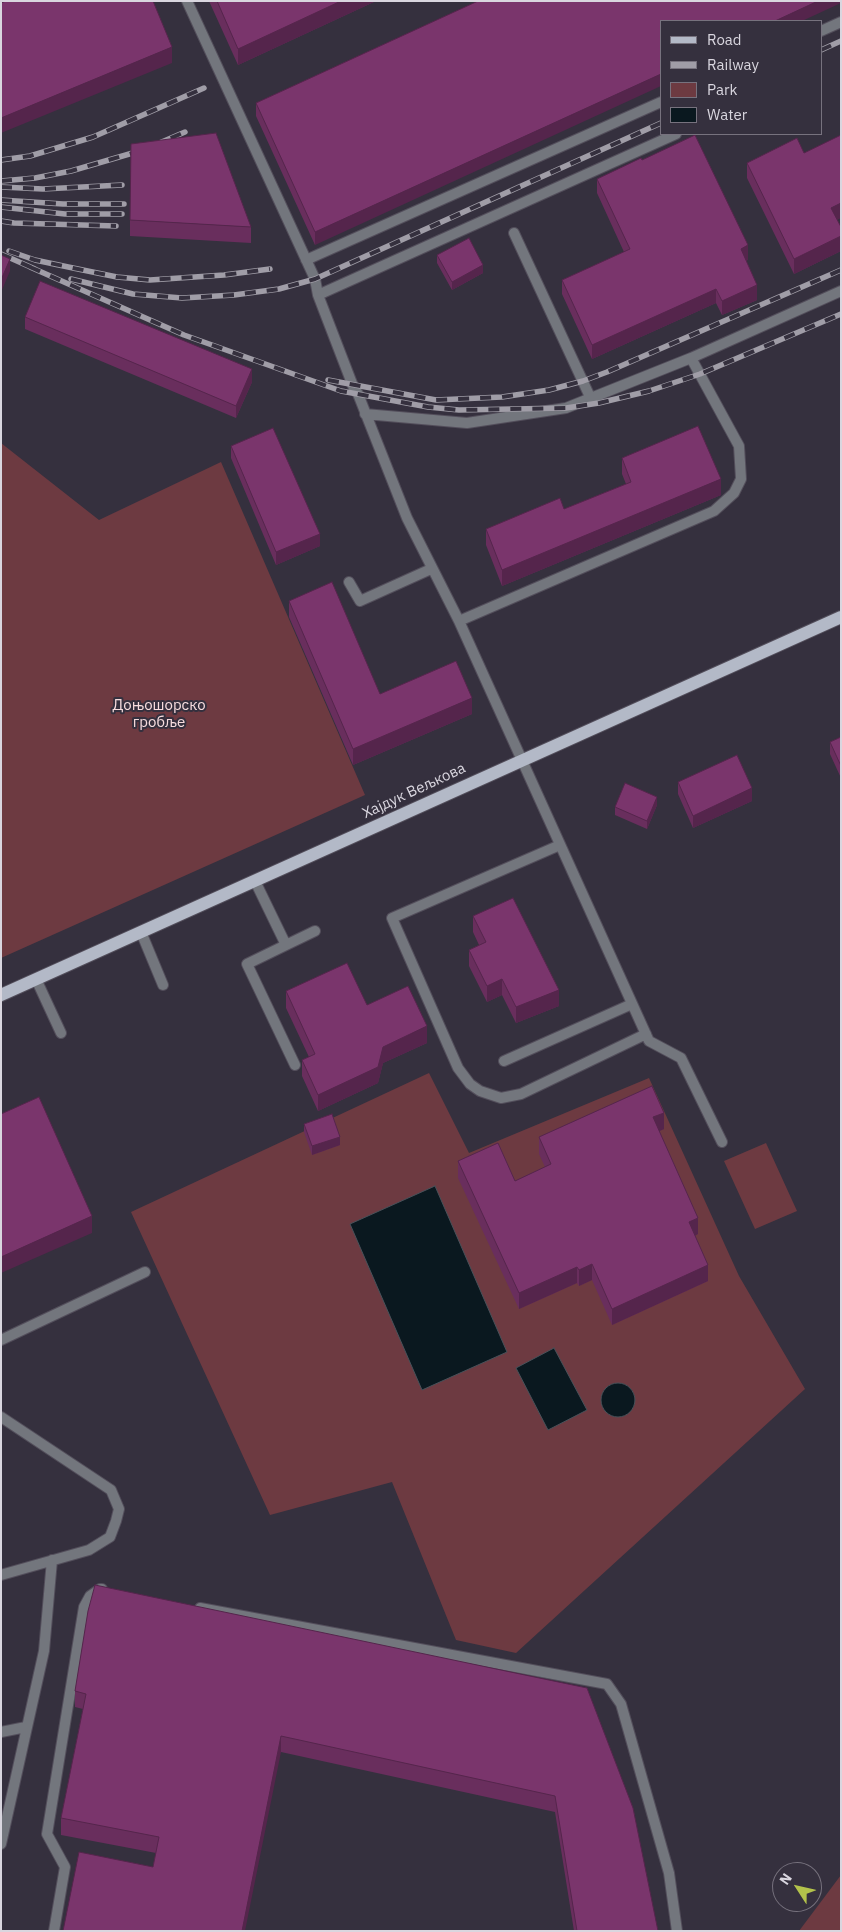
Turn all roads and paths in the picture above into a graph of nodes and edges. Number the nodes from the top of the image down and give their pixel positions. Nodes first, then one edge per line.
1 (187, 1) edge
2 (841, 22) edge
3 (822, 31) edge
4 (660, 102) edge
5 (674, 135) edge
6 (514, 233) dead end
7 (306, 260) junction
8 (841, 291) edge
9 (318, 295) junction
10 (691, 358) junction
11 (591, 398) junction
12 (365, 414) junction
13 (432, 569) junction
14 (349, 582) dead end
15 (841, 617) edge
16 (459, 621) junction
17 (522, 761) junction
18 (560, 845) junction
19 (255, 882) junction
20 (315, 931) dead end
21 (141, 932) junction
22 (286, 945) junction
23 (36, 979) junction
24 (163, 985) dead end
25 (1, 995) edge
26 (632, 1004) junction
27 (61, 1033) dead end
28 (646, 1034) junction
29 (504, 1061) dead end
30 (295, 1065) dead end
31 (722, 1142) dead end
32 (145, 1272) dead end
33 (1, 1340) edge
34 (1, 1417) edge
35 (52, 1560) junction
36 (1, 1574) edge
37 (110, 1591) edge
38 (188, 1606) edge
39 (26, 1727) junction
40 (1, 1732) edge
41 (1, 1844) edge
42 (54, 1931) edge
43 (677, 1931) edge

1 - 7 lane
2 - 3 lane
4 - 7 lane
5 - 9 lane
6 - 11 lane
7 - 9 lane
8 - 10 lane
9 - 12 lane
10 - 11 lane
10 - 16 lane
11 - 12 lane
12 - 13 lane
13 - 14 lane
13 - 16 lane
15 - 17 main road, Хајдук Вељкова
16 - 17 lane
17 - 18 lane
17 - 19 main road, Хајдук Вељкова
18 - 26 lane
18 - 28 lane
19 - 21 main road, Хајдук Вељкова
19 - 22 lane
20 - 22 lane
21 - 23 main road, Хајдук Вељкова
21 - 24 lane
22 - 30 lane
23 - 25 main road, Хајдук Вељкова
23 - 27 lane
26 - 28 lane
26 - 29 lane
28 - 31 lane
32 - 33 lane
34 - 35 lane
35 - 36 lane
35 - 39 lane
37 - 42 lane
38 - 43 lane
39 - 40 lane
39 - 41 lane

